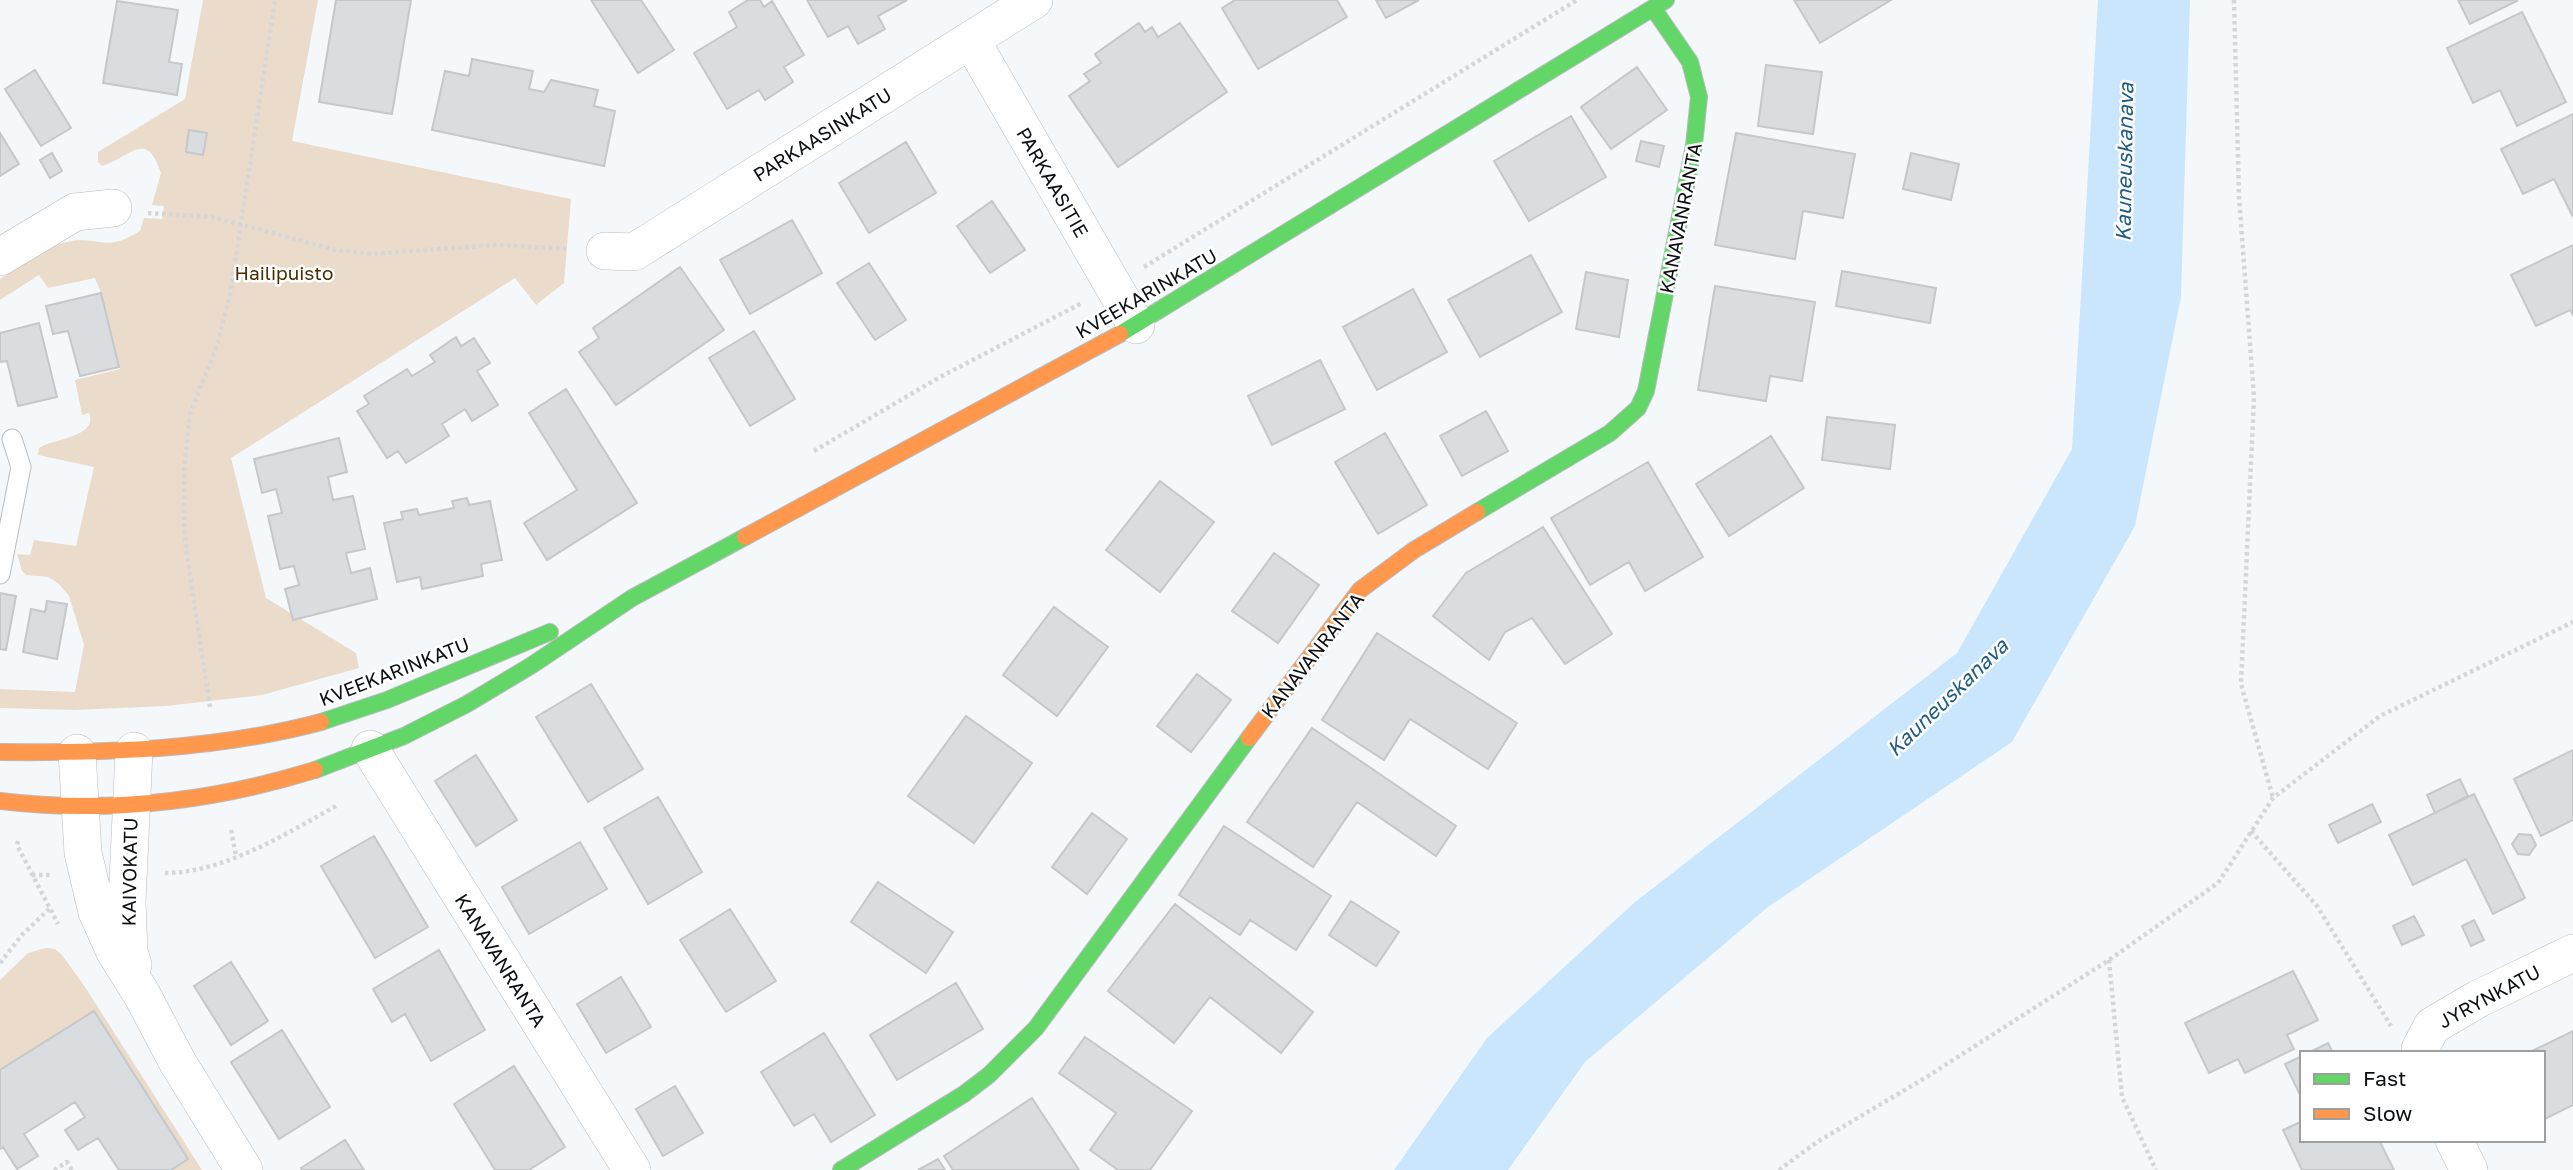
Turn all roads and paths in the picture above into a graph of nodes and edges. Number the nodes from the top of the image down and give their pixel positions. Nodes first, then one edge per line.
1 (275, 0) edge
2 (1034, 0) edge
3 (1577, 0) edge
4 (2234, 0) edge
5 (1660, 4) edge
6 (971, 40) junction
7 (113, 208) joint
8 (241, 224) junction
9 (605, 251) joint
10 (0, 257) edge
11 (1113, 287) junction
12 (1136, 325) junction
13 (12, 439) dead end
14 (805, 457) dead end
15 (0, 574) edge
16 (632, 598) junction
17 (2573, 622) edge
18 (211, 715) dead end
19 (134, 751) junction
20 (0, 752) edge
21 (77, 753) junction
22 (376, 761) junction
23 (2273, 798) junction
24 (0, 801) edge
25 (131, 805) junction
26 (80, 807) junction
27 (2251, 831) junction
28 (129, 873) junction
29 (86, 874) junction
30 (32, 875) dead end
31 (49, 909) dead end
32 (2573, 953) edge
33 (2109, 960) junction
34 (0, 963) edge
35 (141, 993) junction
36 (2420, 1051) edge
37 (2455, 1142) edge
38 (54, 1170) edge
39 (72, 1170) edge
40 (244, 1170) edge
41 (632, 1170) edge
42 (841, 1170) edge
43 (1779, 1170) edge
44 (2156, 1170) edge
45 (2469, 1170) edge

1 - 8 path
2 - 6 street, PARKAASINKATU
3 - 11 path
4 - 23 path
5 - 12 street, KVEEKARINKATU
5 - 42 street, KANAVANRANTA
6 - 9 street, PARKAASINKATU
6 - 11 street, PARKAASITIE
7 - 8 path
7 - 10 street
8 - 9 path
8 - 18 path
11 - 12 street, PARKAASITIE
11 - 14 path
12 - 16 street, KVEEKARINKATU
13 - 15 lane
16 - 19 street, KVEEKARINKATU
16 - 22 street, KVEEKARINKATU
17 - 23 path
19 - 21 street, KVEEKARINKATU
19 - 25 street, KAIVOKATU
20 - 21 street, KVEEKARINKATU
21 - 26 street, KAIVOKATU
22 - 25 street, KVEEKARINKATU
22 - 28 path
22 - 41 street, KANAVANRANTA
23 - 27 path
24 - 26 street, KVEEKARINKATU
25 - 26 street, KVEEKARINKATU
25 - 28 street, KAIVOKATU
26 - 29 street, KAIVOKATU
27 - 33 path
27 - 36 path
28 - 35 street, KAIVOKATU
29 - 30 path
29 - 35 street, KAIVOKATU
31 - 34 path
32 - 36 street, JYRYNKATU
33 - 43 path
33 - 44 path
35 - 40 street, KAIVOKATU
37 - 45 street
38 - 39 path

